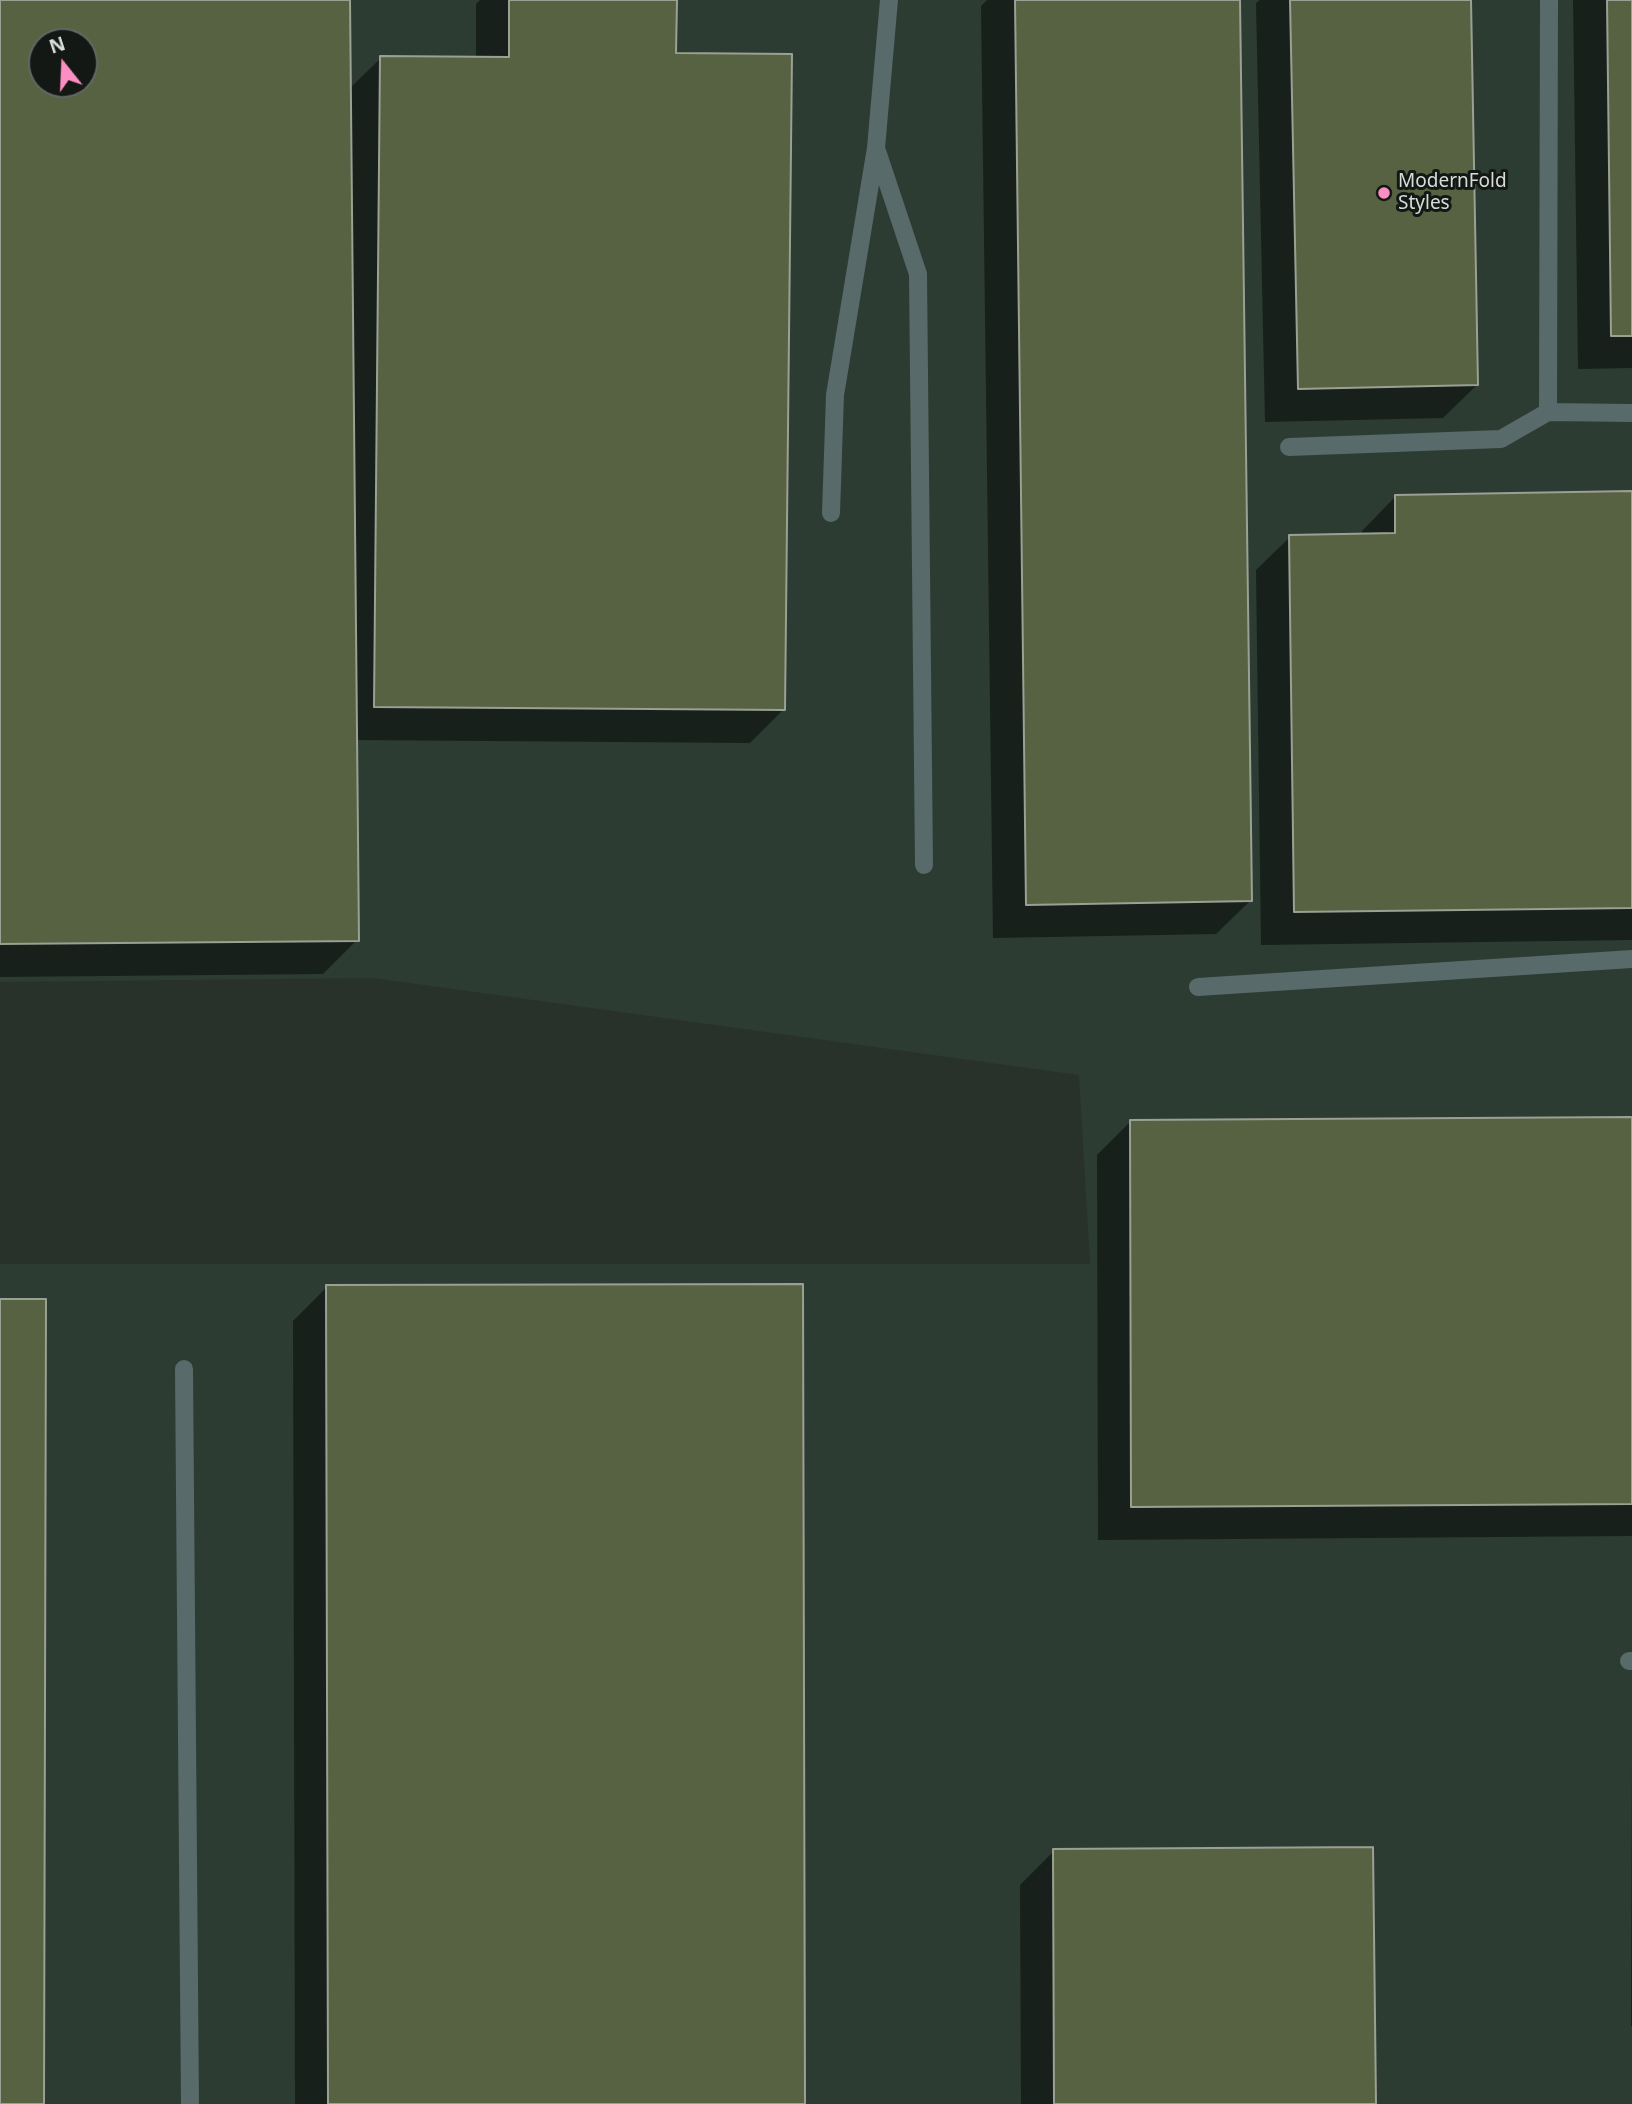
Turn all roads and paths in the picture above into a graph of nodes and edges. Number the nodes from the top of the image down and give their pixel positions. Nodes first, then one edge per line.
1 (889, 0) edge
2 (1549, 0) edge
3 (876, 148) junction
4 (1548, 412) junction
5 (1632, 413) edge
6 (1289, 447) dead end
7 (831, 513) dead end
8 (924, 864) dead end
9 (1632, 959) edge
10 (1198, 987) dead end
11 (184, 1369) dead end
12 (190, 2104) edge

1 - 3 lane
2 - 4 lane
3 - 7 lane
3 - 8 lane
4 - 5 lane
4 - 6 lane
9 - 10 lane
11 - 12 lane

